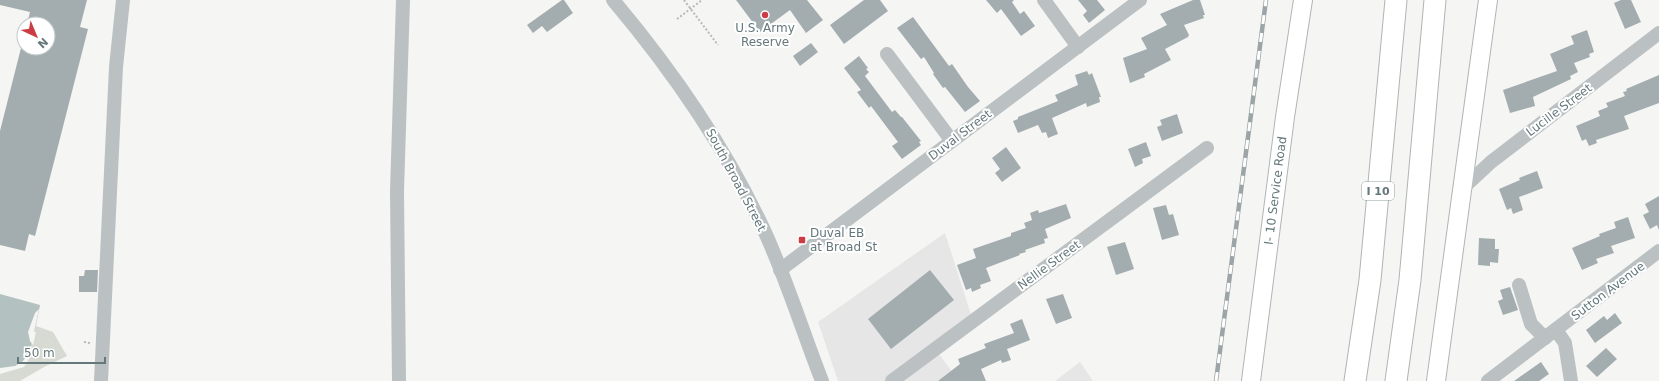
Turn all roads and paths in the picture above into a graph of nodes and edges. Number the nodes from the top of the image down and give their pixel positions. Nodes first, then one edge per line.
1 (122, 0) edge
2 (403, 0) edge
3 (613, 0) edge
4 (684, 0) edge
5 (702, 0) edge
6 (1044, 0) edge
7 (1140, 0) edge
8 (1303, 0) edge
9 (1396, 0) edge
10 (1435, 0) edge
11 (1488, 0) edge
12 (690, 8) junction
13 (677, 19) dead end
14 (1659, 33) edge
15 (718, 45) dead end
16 (1078, 47) junction
17 (887, 54) dead end
18 (952, 141) junction
19 (1207, 148) dead end
20 (1462, 189) junction
21 (1659, 251) edge
22 (780, 270) junction
23 (1519, 285) dead end
24 (1556, 330) junction
25 (1545, 338) junction
26 (84, 342) dead end
27 (91, 344) dead end
28 (101, 381) edge
29 (399, 381) edge
30 (822, 381) edge
31 (892, 381) edge
32 (1251, 381) edge
33 (1356, 381) edge
34 (1396, 381) edge
35 (1436, 381) edge
36 (1488, 381) edge
37 (1571, 381) edge

1 - 28 street
2 - 29 street
3 - 22 street, South Broad Street
4 - 12 path
5 - 12 path
6 - 16 street
7 - 16 street, Duval Street
8 - 32 main road, I- 10 Service Road
9 - 33 highway, I 10
10 - 34 highway
11 - 20 main road
12 - 13 path
12 - 15 path
14 - 20 street, Lucille Street
16 - 18 street, Duval Street
17 - 18 street
18 - 22 street, Duval Street
19 - 31 street, Nellie Street
20 - 35 main road
21 - 24 street, Sutton Avenue
22 - 30 street, South Broad Street
23 - 25 street
24 - 25 street, Sutton Avenue
24 - 37 street
25 - 36 street
26 - 27 path

